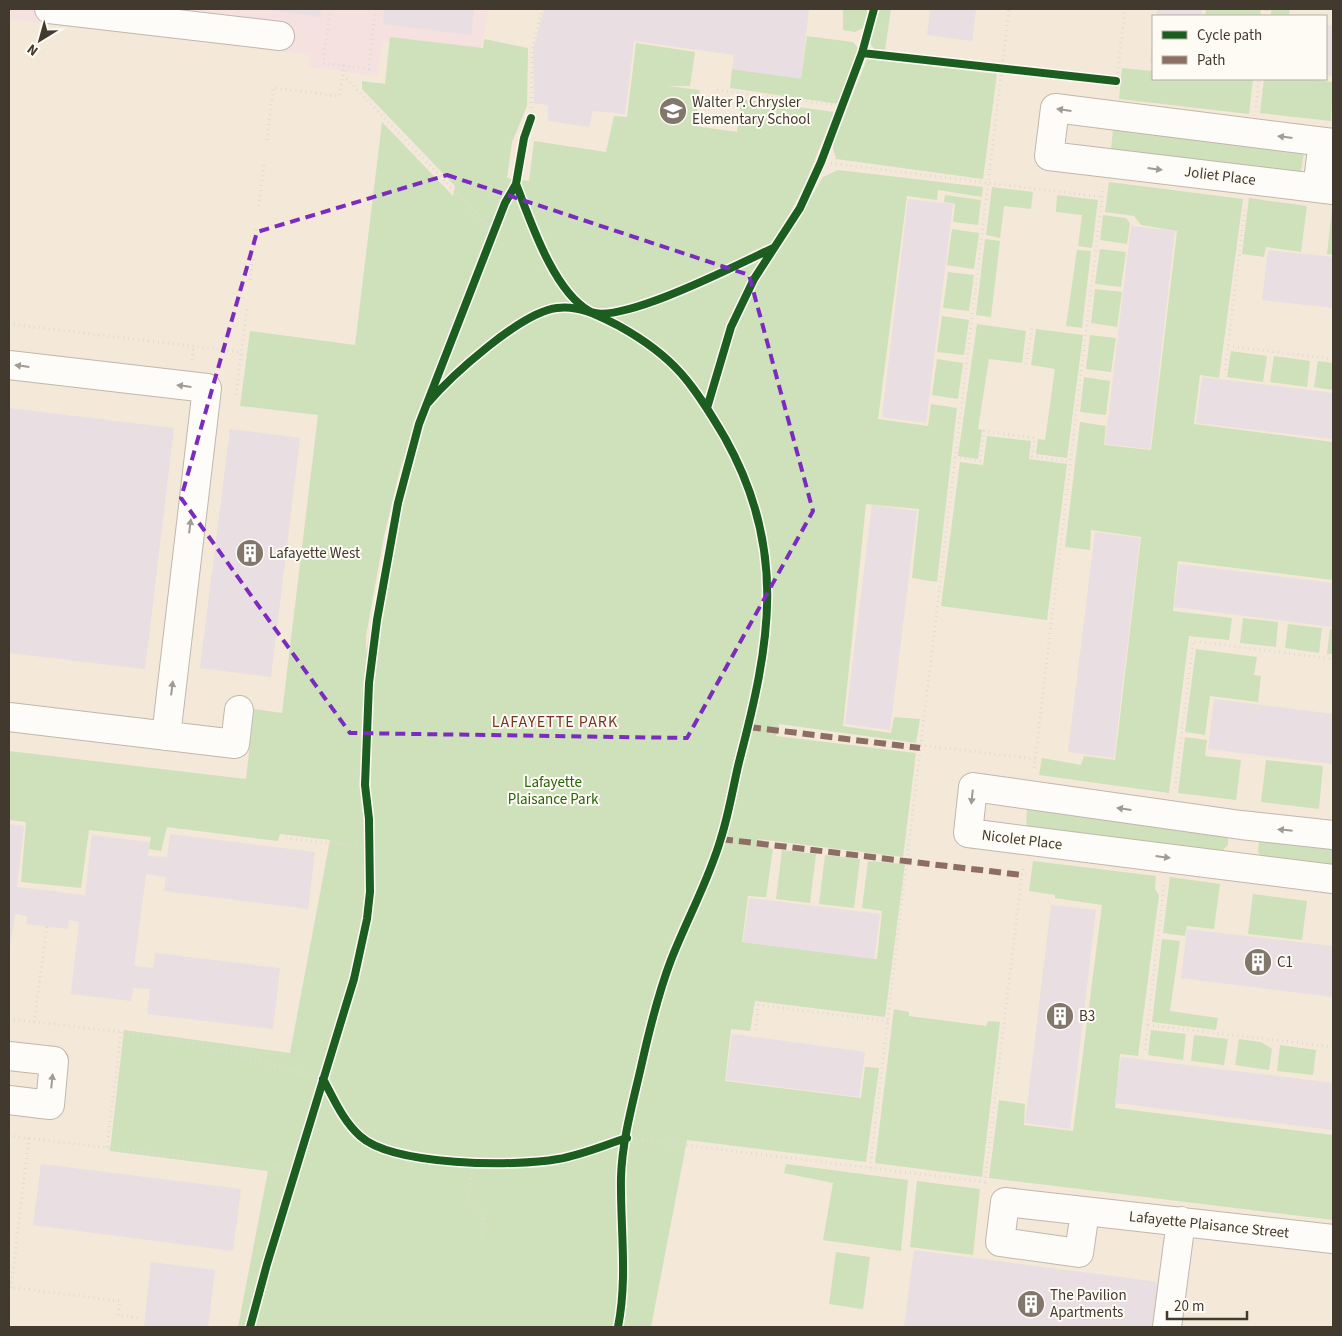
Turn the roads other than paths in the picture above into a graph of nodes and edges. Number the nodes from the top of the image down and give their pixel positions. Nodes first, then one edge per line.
1 (49, 9) edge
2 (280, 36) dead end
3 (1328, 142) edge
4 (1325, 189) edge
5 (9, 364) edge
6 (239, 710) dead end
7 (9, 717) edge
8 (166, 736) junction
9 (1241, 825) junction
10 (1333, 835) edge
11 (1232, 866) junction
12 (1333, 878) edge
13 (9, 1056) edge
14 (9, 1100) edge
15 (1085, 1211) dead end
16 (1181, 1221) junction
17 (1333, 1239) edge
18 (1167, 1327) edge

1 - 2 street
3 - 4 street
3 -> 4 street, Joliet Place
8 -> 5 street
6 - 8 street
7 - 8 street
10 -> 9 street, Nicolet Place
9 - 11 street
9 -> 11 street, Nicolet Place
11 - 12 street, Nicolet Place
14 -> 13 street
15 - 16 street, Lafayette Plaisance Street
16 - 17 street, Lafayette Plaisance Street
16 - 18 street

